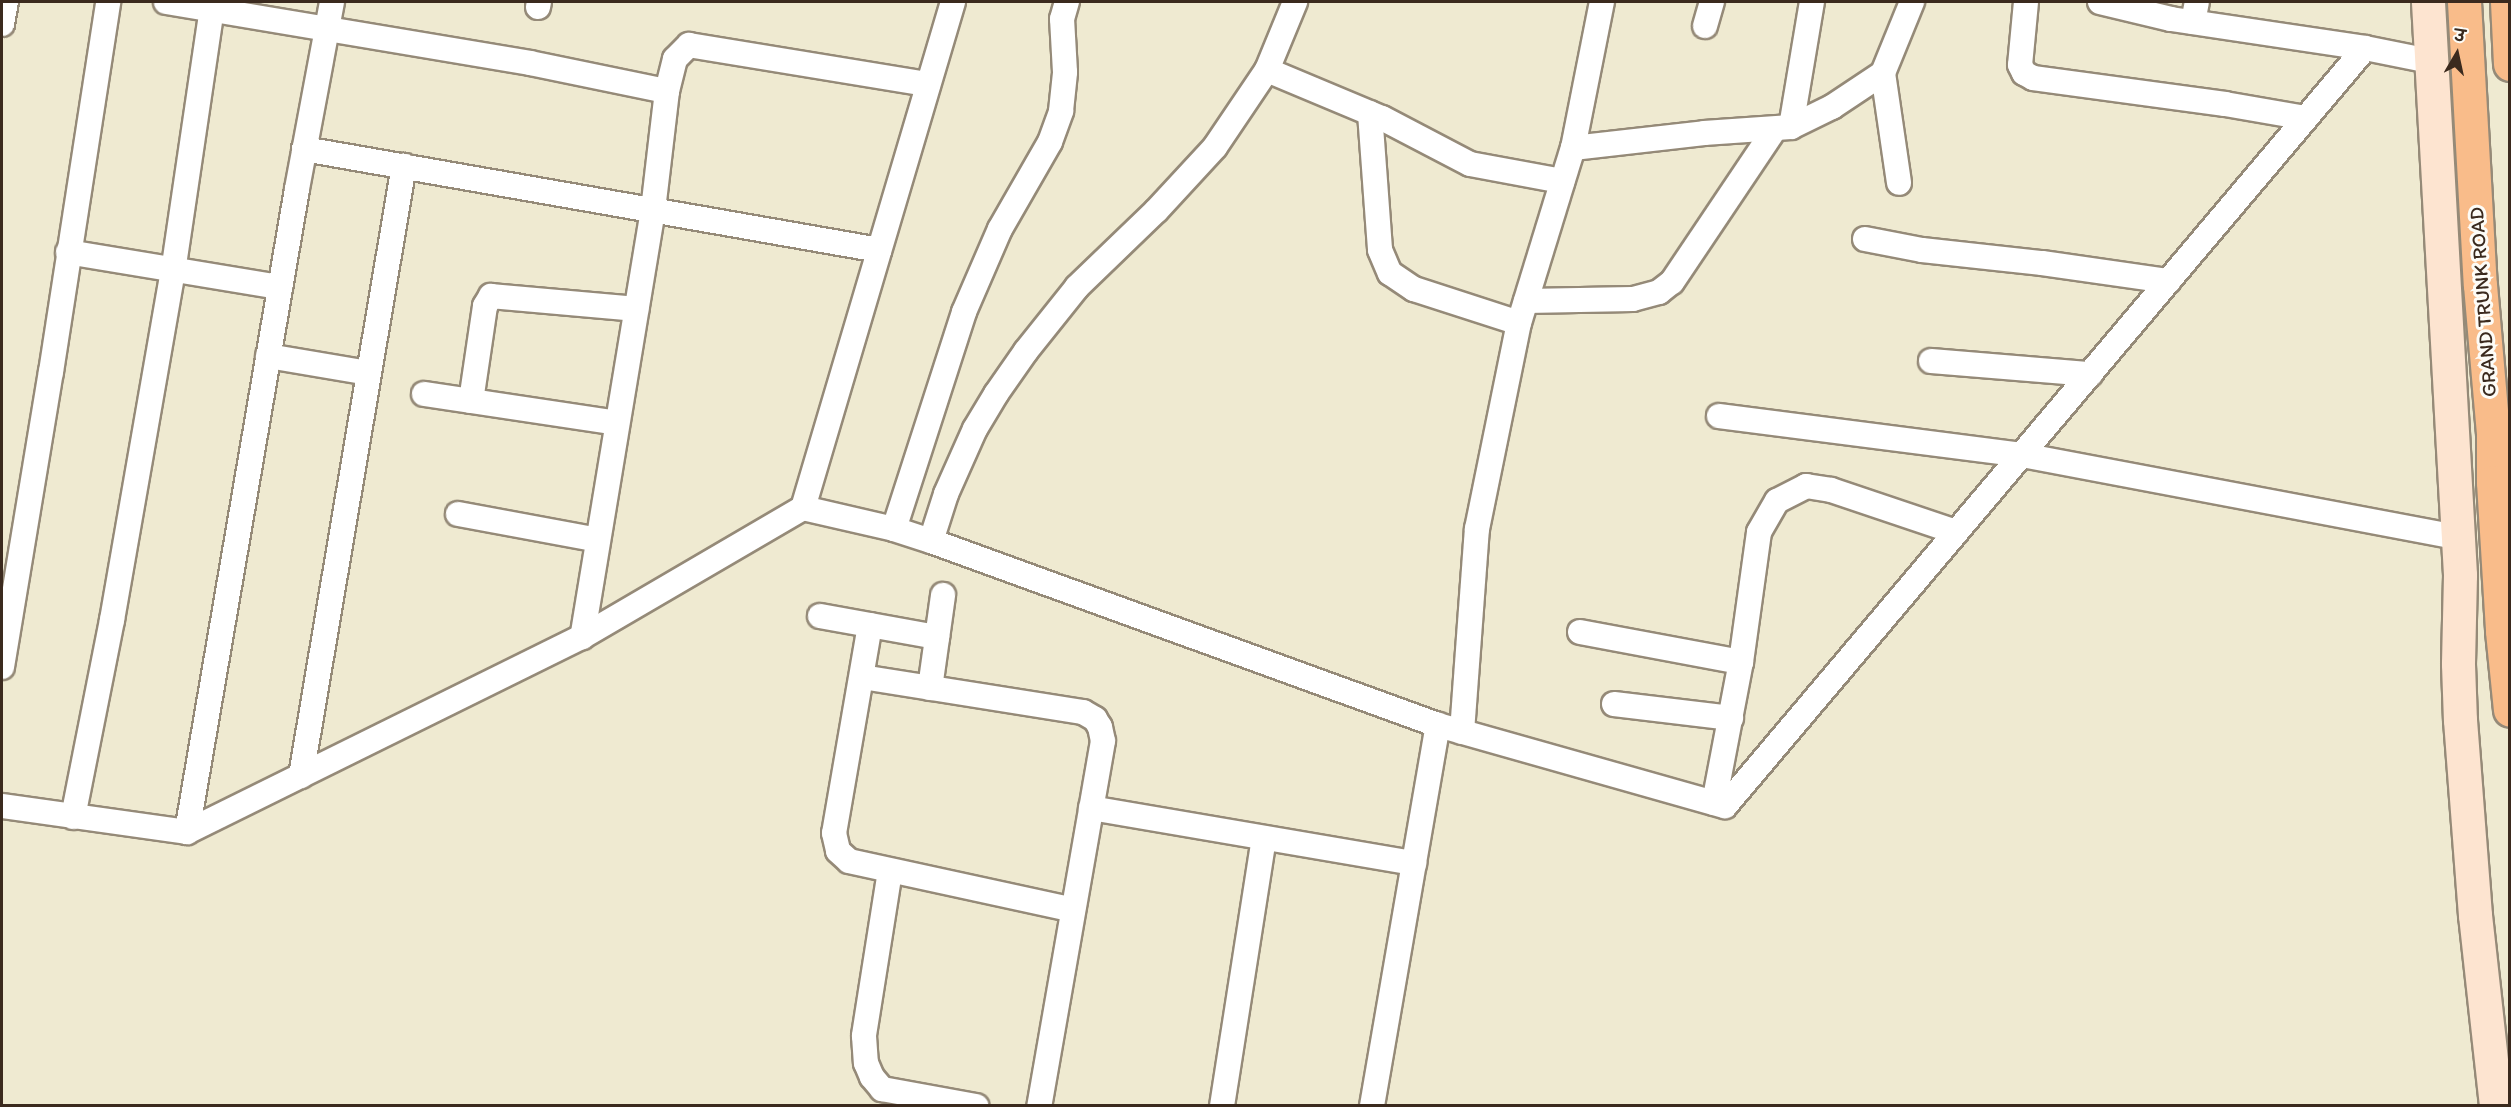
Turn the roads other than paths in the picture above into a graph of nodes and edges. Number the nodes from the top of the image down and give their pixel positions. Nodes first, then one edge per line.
1 (6, 2) edge
2 (108, 2) edge
3 (166, 2) edge
4 (332, 2) edge
5 (953, 2) edge
6 (1067, 2) edge
7 (1295, 2) edge
8 (1602, 2) edge
9 (1712, 2) edge
10 (1812, 2) edge
11 (1912, 2) edge
12 (2026, 2) edge
13 (2100, 2) edge
14 (2428, 2) edge
15 (2463, 2) edge
16 (2506, 2) edge
17 (212, 9) junction
18 (2195, 12) edge
19 (2, 24) edge
20 (1705, 26) dead end
21 (327, 28) junction
22 (2365, 48) junction
23 (2430, 61) junction
24 (2510, 63) edge
25 (1267, 70) junction
26 (1883, 74) junction
27 (928, 84) junction
28 (667, 91) junction
29 (1370, 113) junction
30 (2306, 118) junction
31 (1783, 128) junction
32 (1573, 148) junction
33 (304, 149) junction
34 (404, 166) junction
35 (1562, 181) junction
36 (1899, 183) dead end
37 (652, 210) junction
38 (1865, 239) dead end
39 (879, 250) junction
40 (68, 252) junction
41 (173, 272) junction
42 (2169, 281) junction
43 (280, 287) junction
44 (636, 309) junction
45 (1522, 312) junction
46 (268, 356) junction
47 (1931, 361) dead end
48 (369, 374) junction
49 (2090, 374) junction
50 (424, 394) dead end
51 (471, 401) junction
52 (1719, 416) dead end
53 (618, 423) junction
54 (2022, 454) junction
55 (803, 508) junction
56 (458, 514) dead end
57 (894, 529) junction
58 (1956, 532) junction
59 (2458, 537) junction
60 (598, 540) junction
61 (931, 541) junction
62 (943, 595) dead end
63 (820, 616) dead end
64 (870, 625) junction
65 (1580, 632) dead end
66 (582, 637) junction
67 (937, 637) junction
68 (1742, 662) junction
69 (2, 667) edge
70 (862, 677) junction
71 (930, 688) junction
72 (1614, 704) dead end
73 (2510, 710) edge
74 (1731, 718) junction
75 (1438, 725) junction
76 (1462, 732) junction
77 (302, 776) junction
78 (1714, 803) junction
79 (2, 806) edge
80 (1091, 808) junction
81 (73, 817) junction
82 (188, 832) junction
83 (1264, 838) junction
84 (1414, 863) junction
85 (890, 871) junction
86 (1073, 910) junction
87 (976, 1106) edge
88 (1039, 1106) edge
89 (1222, 1106) edge
90 (1372, 1106) edge
91 (2496, 1106) edge

1 - 19 street
2 - 40 street
3 - 17 street
4 - 21 street
5 - 27 street
6 - 57 street
7 - 25 street
8 - 32 street
9 - 20 street
10 - 31 street
11 - 26 street
12 - 30 street
13 - 18 street
14 - 23 street
15 - 73 highway, GRAND TRUNK ROAD
16 - 24 highway
17 - 21 street
17 - 41 street
18 - 22 street
21 - 28 street
21 - 33 street
22 - 23 street
22 - 30 street
23 - 59 street
25 - 29 street
25 - 61 street
26 - 31 street
26 - 36 street
27 - 28 street
27 - 39 street
28 - 37 street
29 - 35 street
29 - 45 street
30 - 42 street
31 - 32 street
31 - 45 street
32 - 35 street
33 - 34 street
33 - 43 street
34 - 37 street
34 - 48 street
35 - 45 street
37 - 39 street
37 - 44 street
38 - 42 street
39 - 55 street
40 - 41 street
40 - 69 street
41 - 43 street
41 - 81 street
42 - 49 street
43 - 46 street
44 - 51 street
44 - 53 street
45 - 76 street
46 - 48 street
46 - 82 street
47 - 49 street
48 - 77 street
49 - 54 street
50 - 51 street
51 - 53 street
52 - 54 street
53 - 60 street
54 - 58 street
54 - 59 street
55 - 57 street
55 - 66 street
56 - 60 street
57 - 61 street
58 - 68 street
58 - 78 street
59 - 91 street
60 - 66 street
61 - 75 street
62 - 67 street
63 - 64 street
64 - 67 street
64 - 70 street
65 - 68 street
66 - 77 street
67 - 71 street
68 - 74 street
70 - 71 street
70 - 85 street
71 - 80 street
72 - 74 street
74 - 78 street
75 - 76 street
75 - 84 street
76 - 78 street
77 - 82 street
79 - 81 street
80 - 83 street
80 - 86 street
81 - 82 street
83 - 84 street
83 - 89 street
84 - 90 street
85 - 86 street
85 - 87 street
86 - 88 street

